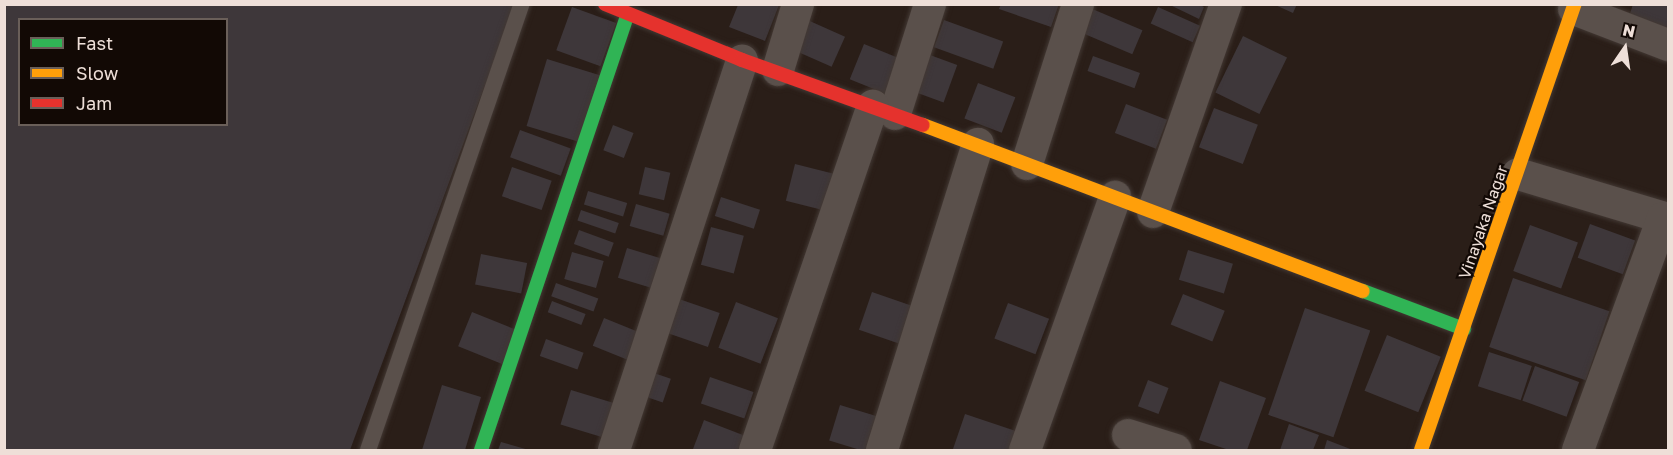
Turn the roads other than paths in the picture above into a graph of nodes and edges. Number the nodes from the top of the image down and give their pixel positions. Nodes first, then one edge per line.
1 (522, 4) edge
2 (605, 4) edge
3 (798, 4) edge
4 (930, 4) edge
5 (1078, 4) edge
6 (1226, 4) edge
7 (1574, 7) edge
8 (628, 14) junction
9 (1668, 45) edge
10 (742, 60) junction
11 (778, 70) junction
12 (884, 110) junction
13 (978, 144) junction
14 (1027, 164) junction
15 (1518, 174) junction
16 (1115, 197) junction
17 (1153, 212) junction
18 (1666, 219) edge
19 (1464, 329) junction
20 (1128, 435) dead end
21 (369, 450) edge
22 (481, 450) edge
23 (614, 450) edge
24 (755, 450) edge
25 (882, 450) edge
26 (1025, 450) edge
27 (1176, 450) edge
28 (1421, 450) edge
29 (1578, 450) edge

1 - 21 lane
2 - 8 street
3 - 11 street
4 - 12 street
5 - 14 street
6 - 17 street
7 - 9 street
7 - 15 street, Vinayaka Nagar
8 - 10 street
8 - 22 street
10 - 11 street
10 - 23 street
11 - 12 street
12 - 13 street
12 - 24 street
13 - 14 street
13 - 25 street
14 - 16 street
15 - 18 street
15 - 19 street, Vinayaka Nagar
16 - 17 street
16 - 26 street
17 - 19 street
18 - 29 street
19 - 28 street, Vinayaka Nagar
20 - 27 street

